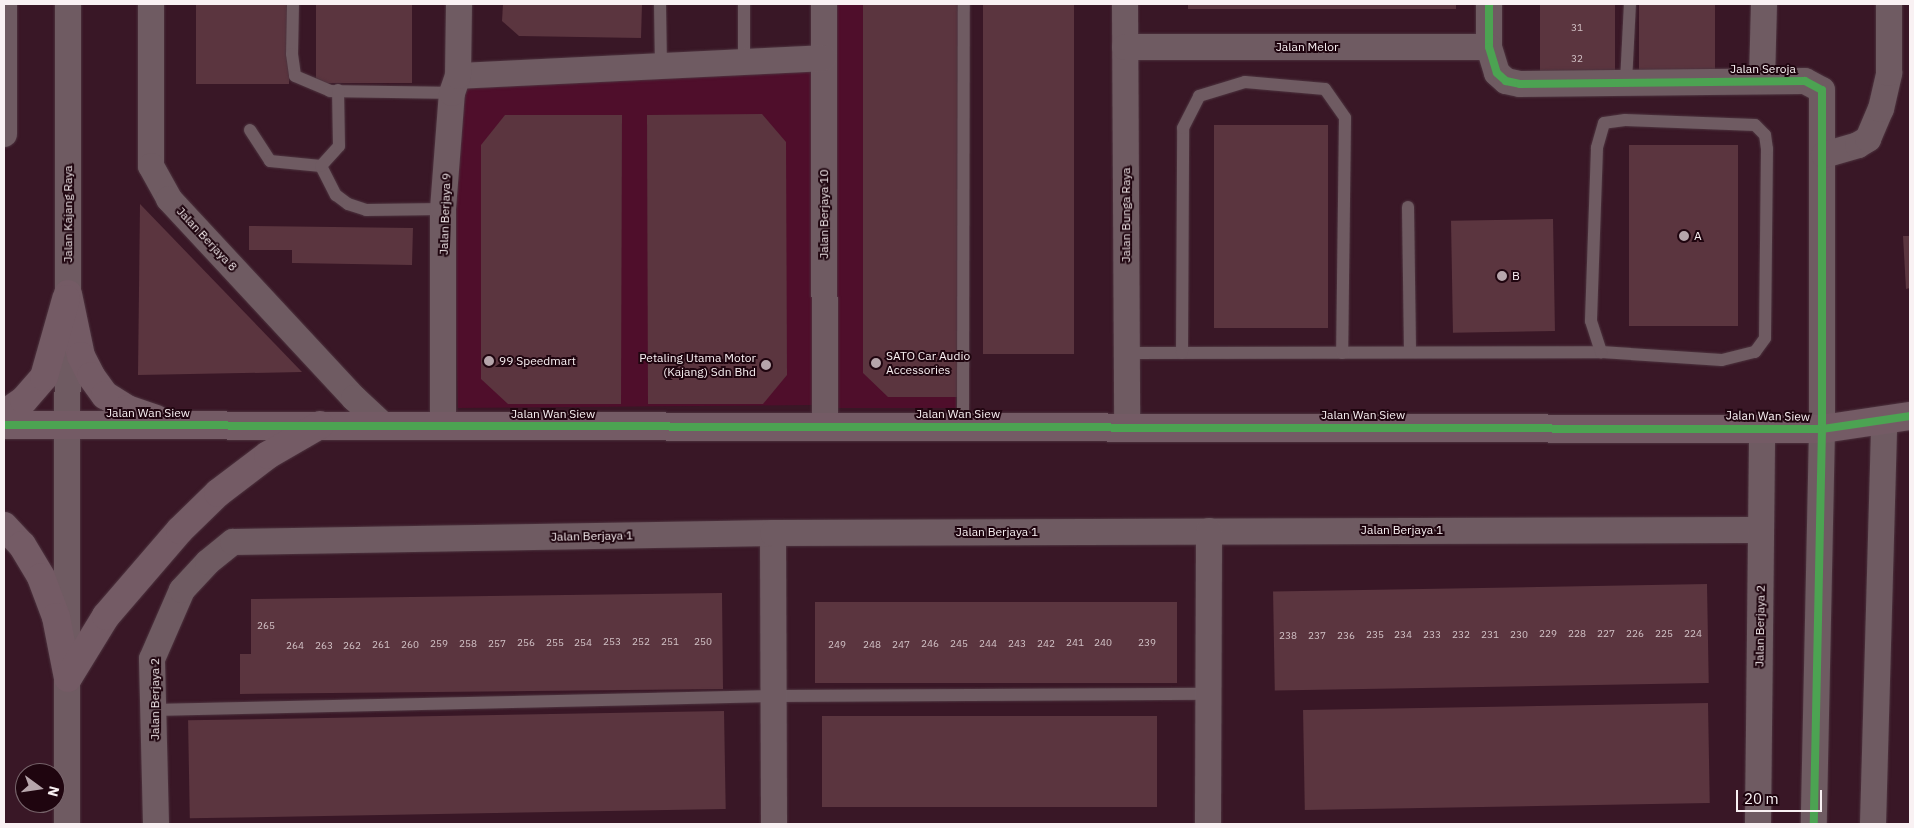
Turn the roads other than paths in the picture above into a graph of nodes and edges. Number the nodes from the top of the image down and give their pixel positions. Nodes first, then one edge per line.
1 (4, 4) edge
2 (68, 4) edge
3 (151, 4) edge
4 (293, 4) edge
5 (459, 4) edge
6 (660, 4) edge
7 (744, 4) edge
8 (824, 4) edge
9 (964, 4) edge
10 (1125, 4) edge
11 (1489, 4) edge
12 (1630, 4) edge
13 (1764, 4) edge
14 (1889, 4) edge
15 (1125, 47) junction
16 (1489, 47) junction
17 (824, 58) junction
18 (744, 62) junction
19 (661, 65) junction
20 (1762, 80) junction
21 (1626, 82) junction
22 (455, 84) junction
23 (338, 90) junction
24 (250, 130) dead end
25 (4, 134) edge
26 (1824, 154) junction
27 (321, 166) junction
28 (1408, 207) dead end
29 (443, 208) junction
30 (68, 294) junction
31 (1410, 352) junction
32 (1601, 352) junction
33 (1127, 353) junction
34 (1182, 353) junction
35 (1342, 353) junction
36 (4, 414) edge
37 (1897, 419) edge
38 (4, 424) edge
39 (68, 424) junction
40 (173, 424) junction
41 (321, 424) junction
42 (443, 424) junction
43 (383, 425) junction
44 (825, 425) junction
45 (963, 426) junction
46 (1127, 426) junction
47 (1762, 427) junction
48 (1822, 429) junction
49 (4, 526) edge
50 (1761, 530) junction
51 (1209, 531) junction
52 (773, 533) junction
53 (233, 542) joint
54 (68, 678) junction
55 (1208, 694) junction
56 (774, 696) junction
57 (153, 710) junction
58 (67, 824) edge
59 (156, 824) edge
60 (774, 824) edge
61 (1208, 824) edge
62 (1758, 824) edge
63 (1814, 824) edge
64 (1873, 824) edge

1 - 25 street
2 - 30 street, Jalan Kajang Raya
3 - 43 street, Jalan Berjaya 8
4 - 23 lane
5 - 22 street, Jalan Berjaya 9
6 - 19 lane
7 - 18 lane
8 - 17 street, Jalan Berjaya 10
9 - 45 lane
10 - 15 street, Jalan Bunga Raya
11 - 16 street, Jalan Seroja
12 - 21 lane
13 - 20 street
14 - 26 street
15 - 16 street, Jalan Melor
15 - 33 street, Jalan Bunga Raya
16 - 21 street, Jalan Seroja
17 - 18 street
17 - 44 street, Jalan Berjaya 10
18 - 19 street
19 - 22 street
20 - 21 street, Jalan Seroja
20 - 26 street, Jalan Seroja
22 - 23 lane
22 - 29 street, Jalan Berjaya 9
23 - 27 lane
24 - 27 lane
26 - 48 street, Jalan Seroja
27 - 29 lane
28 - 31 lane
29 - 42 street, Jalan Berjaya 9
30 - 36 street
30 - 39 street, Jalan Kajang Raya
30 - 40 street
31 - 32 lane
31 - 35 lane
32 - 32 lane
33 - 34 lane
33 - 46 street, Jalan Bunga Raya
34 - 35 lane
34 - 35 lane
37 - 48 street, Jalan Wan Siew
37 - 64 street
38 - 39 street, Jalan Wan Siew
39 - 40 street, Jalan Wan Siew
39 - 54 street, Jalan Kajang Raya
40 - 41 street, Jalan Wan Siew
41 - 43 street, Jalan Wan Siew
41 - 54 street
42 - 43 street, Jalan Wan Siew
42 - 44 street, Jalan Wan Siew
44 - 45 street, Jalan Wan Siew
45 - 46 street, Jalan Wan Siew
46 - 47 street, Jalan Wan Siew
47 - 48 street, Jalan Wan Siew
47 - 50 street, Jalan Berjaya 2
48 - 63 street, Jalan Seroja
49 - 54 street
50 - 51 street, Jalan Berjaya 1
50 - 62 street, Jalan Berjaya 2
51 - 52 street, Jalan Berjaya 1
51 - 55 street
52 - 53 street, Jalan Berjaya 1
52 - 56 street
53 - 57 street, Jalan Berjaya 2
54 - 58 street, Jalan Kajang Raya
55 - 56 lane
55 - 61 street
56 - 57 lane
56 - 60 street
57 - 59 street, Jalan Berjaya 2

